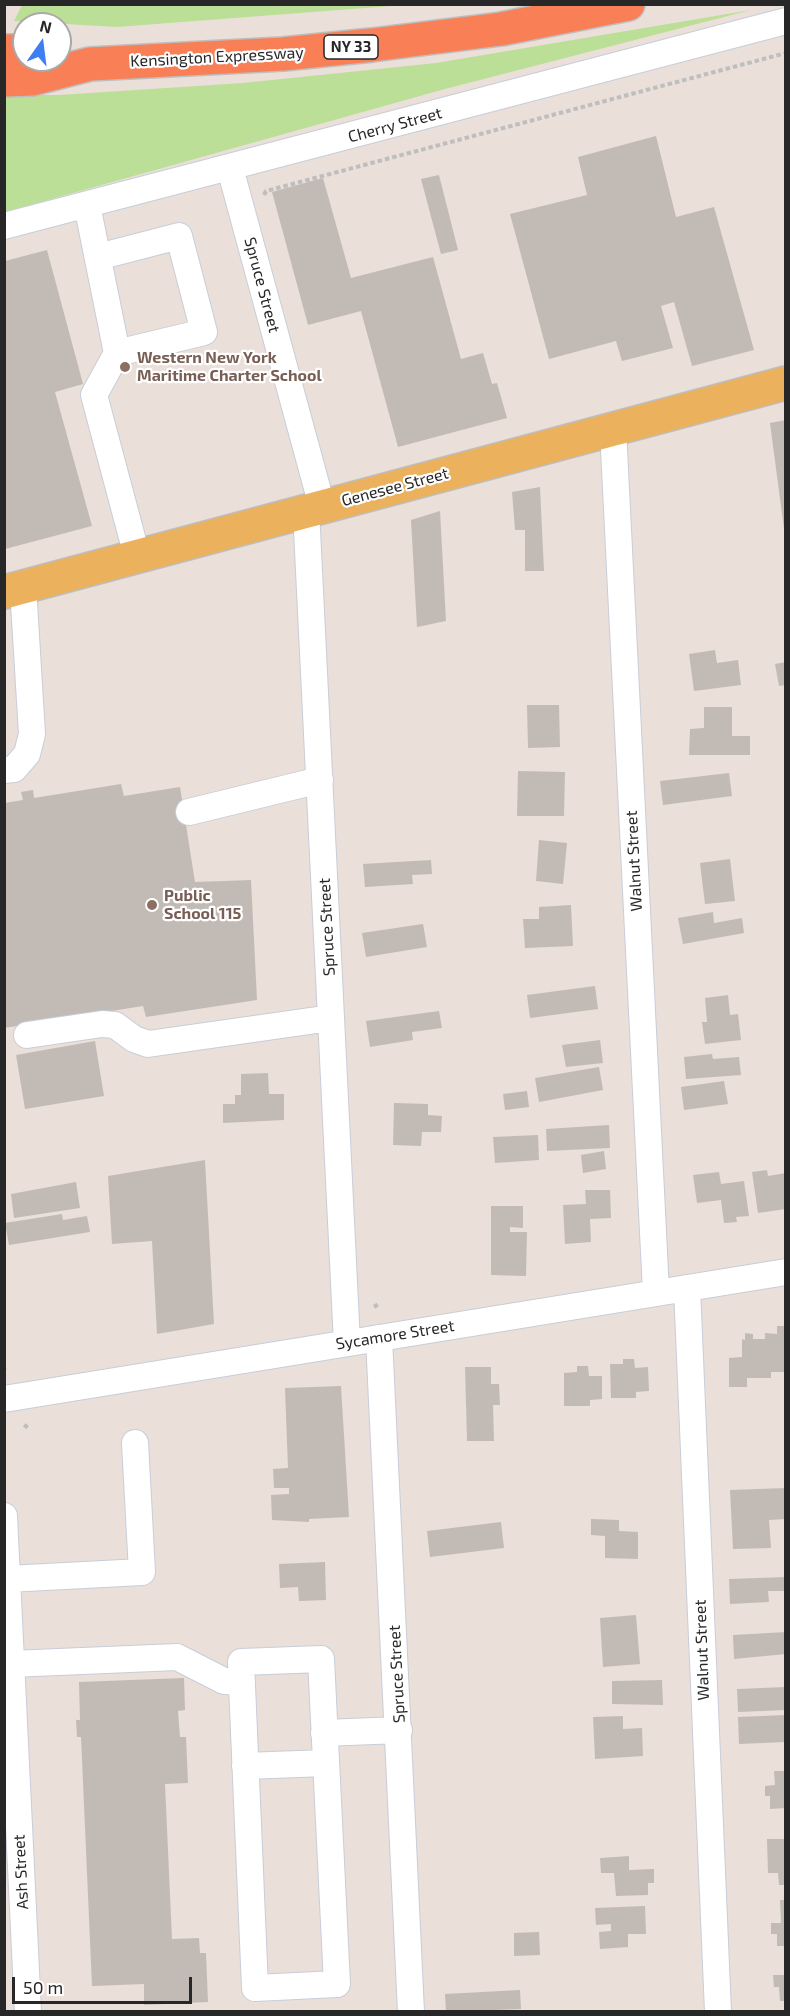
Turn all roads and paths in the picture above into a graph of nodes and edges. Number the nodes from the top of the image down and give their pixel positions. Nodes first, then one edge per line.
1 (628, 4) edge
2 (786, 21) edge
3 (786, 53) edge
4 (75, 61) edge
5 (4, 80) edge
6 (230, 168) junction
7 (264, 195) dead end
8 (87, 205) junction
9 (4, 226) edge
10 (98, 257) junction
11 (117, 353) junction
12 (786, 383) edge
13 (613, 429) junction
14 (314, 508) junction
15 (137, 556) junction
16 (14, 590) edge
17 (4, 770) edge
18 (320, 780) junction
19 (189, 812) dead end
20 (331, 1018) junction
21 (27, 1035) dead end
22 (786, 1272) edge
23 (687, 1288) junction
24 (656, 1292) junction
25 (380, 1303) dead end
26 (374, 1307) dead end
27 (379, 1338) junction
28 (347, 1343) junction
29 (4, 1399) edge
30 (24, 1425) dead end
31 (30, 1429) dead end
32 (135, 1443) dead end
33 (4, 1516) edge
34 (7, 1579) junction
35 (11, 1664) junction
36 (242, 1682) junction
37 (399, 1730) junction
38 (324, 1733) junction
39 (326, 1763) junction
40 (246, 1766) junction
41 (28, 2012) edge
42 (411, 2012) edge
43 (718, 2012) edge

1 - 4 highway, Kensington Expressway / NY 33
2 - 6 street, Cherry Street
3 - 7 path, Cherry Street
4 - 5 highway, Kensington Expressway
6 - 8 street, Cherry Street
6 - 14 street, Spruce Street
8 - 9 street, Cherry Street
8 - 10 street
10 - 11 street
10 - 11 street
11 - 15 street
12 - 13 main road, Genesee Street
13 - 14 main road, Genesee Street
13 - 24 street, Walnut Street
14 - 15 main road, Genesee Street
14 - 18 street, Spruce Street
15 - 16 main road, Genesee Street
16 - 17 street
18 - 19 street
18 - 20 street, Spruce Street
20 - 21 street
20 - 28 street, Spruce Street
22 - 23 street, Sycamore Street
23 - 24 street, Sycamore Street
23 - 43 street, Walnut Street
24 - 27 street, Sycamore Street
25 - 26 path
27 - 28 street, Sycamore Street
27 - 37 street, Spruce Street
28 - 29 street, Sycamore Street
30 - 31 path
32 - 34 street
33 - 34 street, Ash Street
34 - 35 street, Ash Street
35 - 36 street
35 - 41 street, Ash Street
36 - 38 street
36 - 40 street
37 - 38 street
37 - 42 street, Spruce Street
38 - 39 street
39 - 40 street
39 - 40 street

